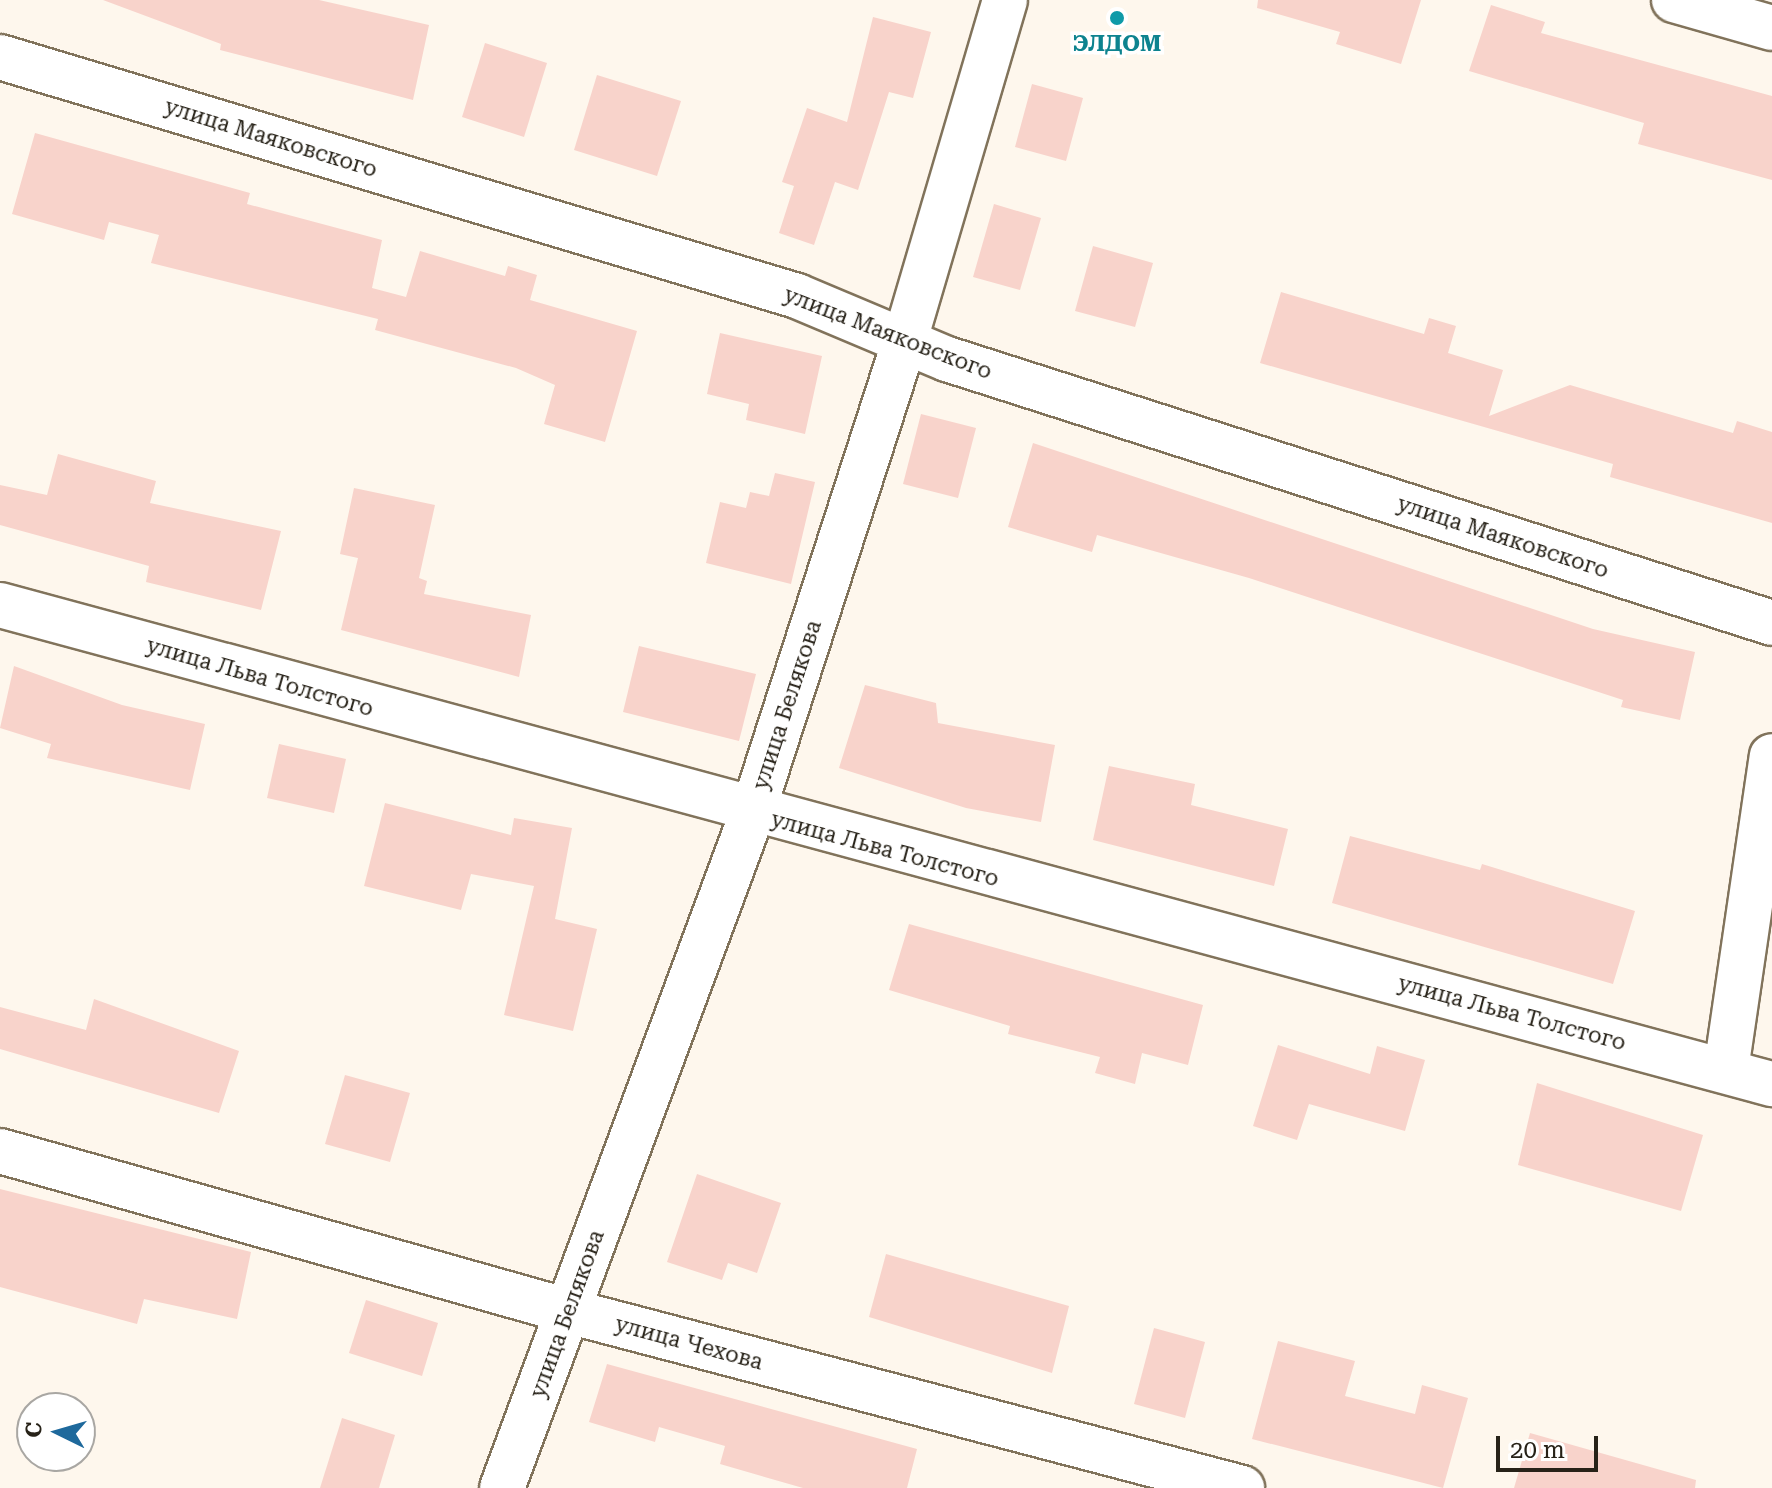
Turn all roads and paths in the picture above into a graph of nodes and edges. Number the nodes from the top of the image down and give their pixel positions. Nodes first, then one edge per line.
1 (1005, 0) edge
2 (1674, 0) edge
3 (1772, 28) edge
4 (0, 57) edge
5 (905, 340) junction
6 (0, 605) edge
7 (1772, 623) edge
8 (1772, 756) edge
9 (752, 814) junction
10 (1726, 1070) junction
11 (1772, 1084) edge
12 (0, 1151) edge
13 (568, 1311) junction
14 (502, 1488) edge
15 (1242, 1488) edge

1 - 5 street, улица Белякова
2 - 3 street
4 - 5 street, улица Маяковского
5 - 7 street, улица Маяковского
5 - 9 street, улица Белякова
6 - 9 street, улица Льва Толстого
8 - 10 street
9 - 10 street, улица Льва Толстого
9 - 13 street, улица Белякова
10 - 11 street, улица Льва Толстого
12 - 13 street, улица Чехова
13 - 14 street, улица Белякова
13 - 15 street, улица Чехова

